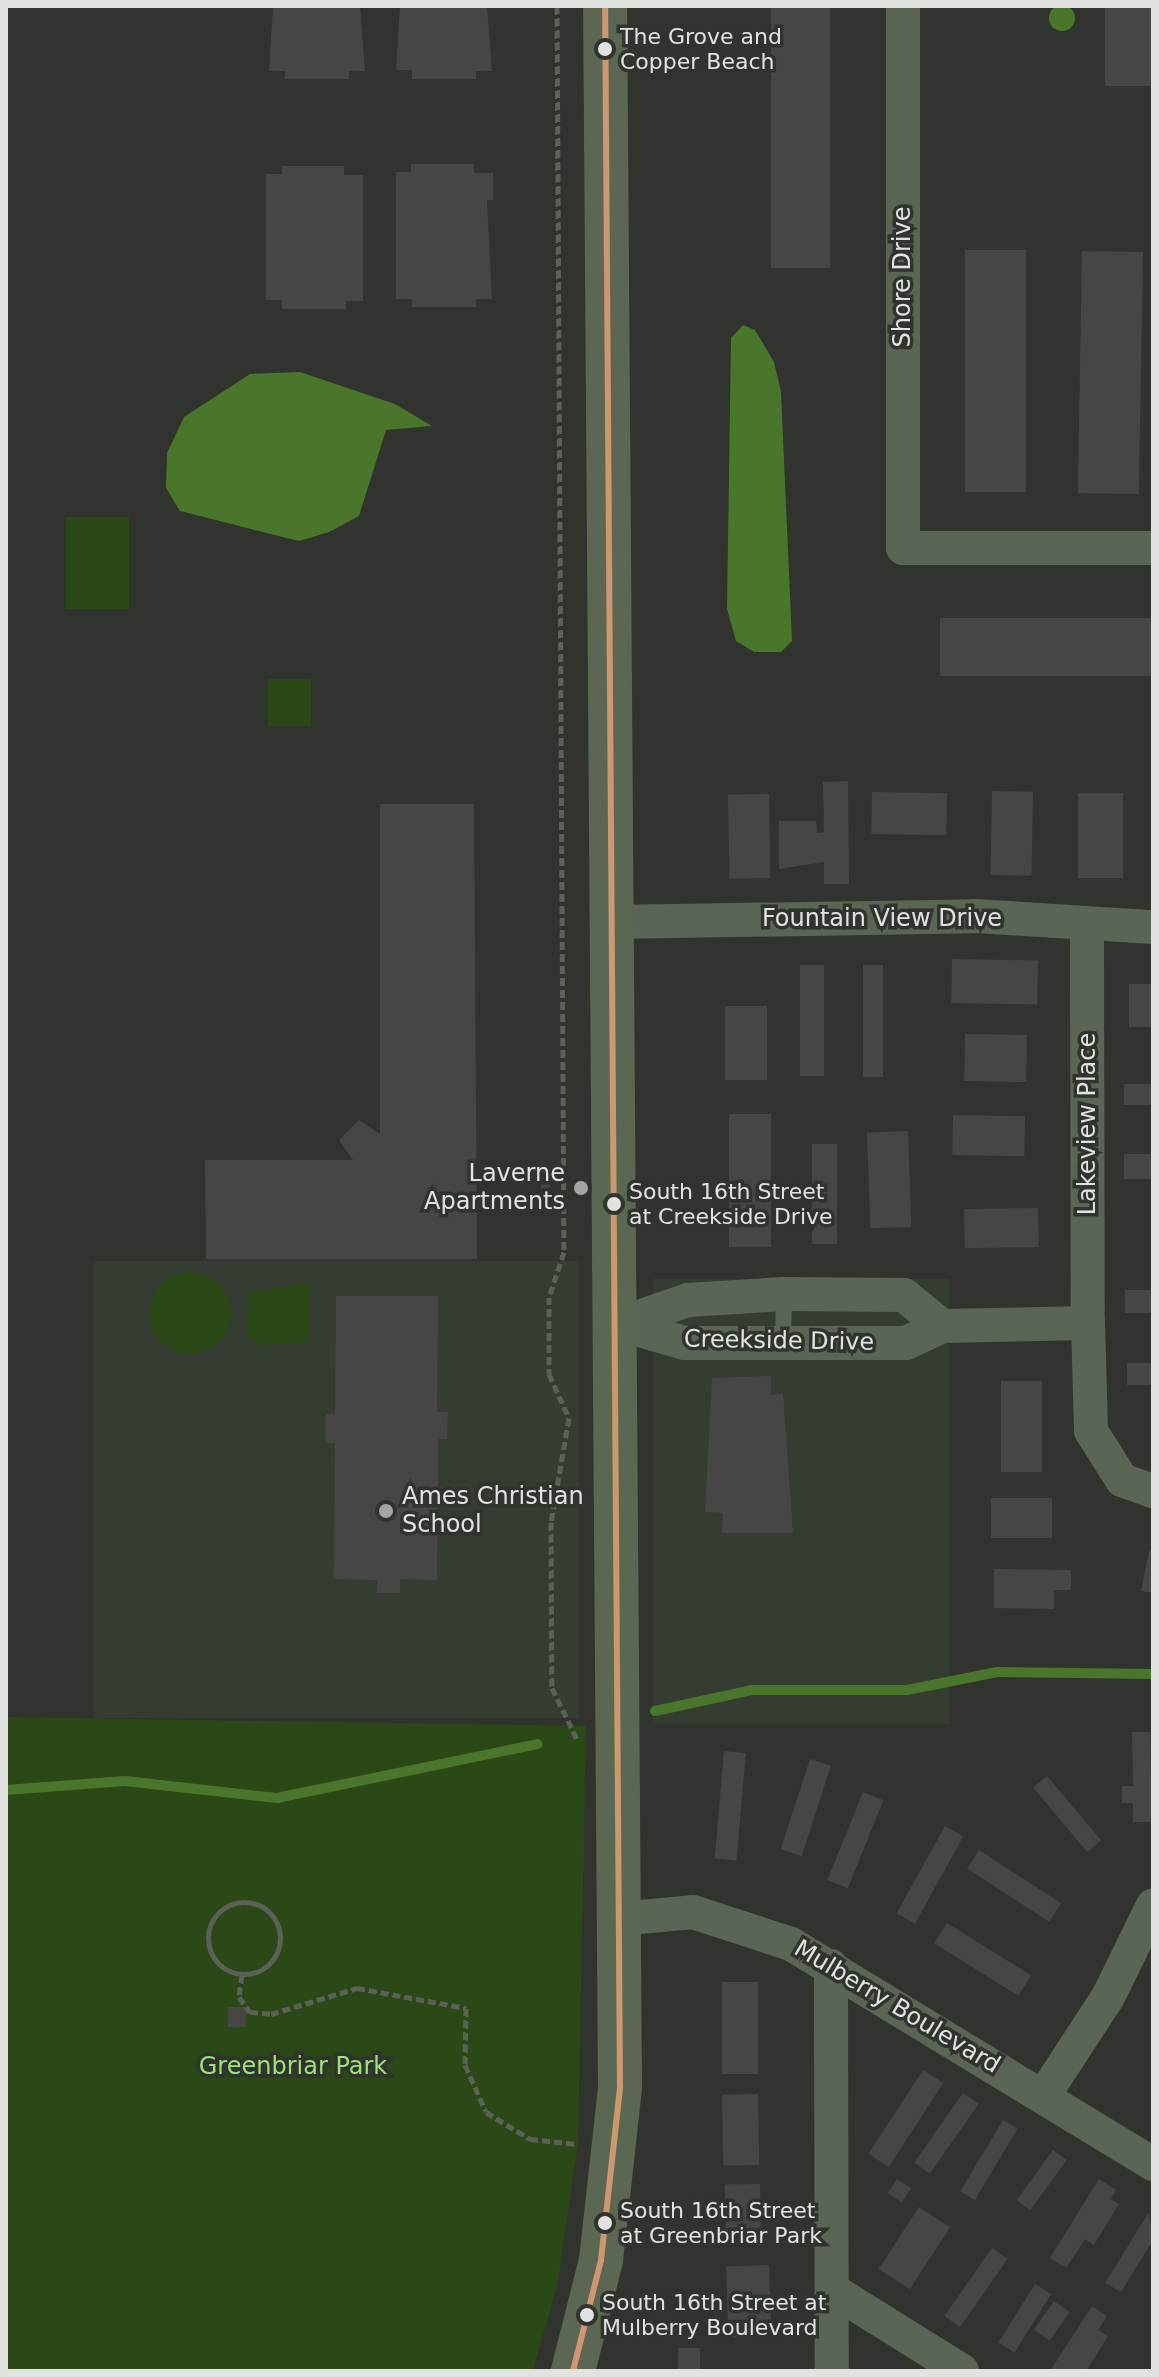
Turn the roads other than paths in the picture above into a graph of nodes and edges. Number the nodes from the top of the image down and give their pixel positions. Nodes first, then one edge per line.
1 (605, 6) edge
2 (903, 6) edge
3 (1153, 548) edge
4 (611, 922) junction
5 (1087, 925) junction
6 (1153, 927) edge
7 (784, 1294) junction
8 (1088, 1323) junction
9 (618, 1324) junction
10 (942, 1326) junction
11 (783, 1343) junction
12 (1153, 1491) edge
13 (1153, 1905) edge
14 (618, 1919) junction
15 (831, 1966) junction
16 (1044, 2095) junction
17 (1153, 2164) edge
18 (834, 2291) junction
19 (573, 2371) edge
20 (832, 2371) edge
21 (962, 2371) edge

1 - 4 main road
2 - 3 street, Shore Drive
4 - 5 street, Fountain View Drive
4 - 9 main road
5 - 6 street, Fountain View Drive
5 - 8 street, Lakeview Place
7 - 9 street, Creekside Drive
7 - 10 street, Creekside Drive
7 - 11 lane
8 - 10 street, Creekside Drive
8 - 12 street
9 - 11 street, Creekside Drive
9 - 14 main road
10 - 11 street, Creekside Drive
13 - 16 street
14 - 15 street, Mulberry Boulevard
14 - 19 main road
15 - 16 street, Mulberry Boulevard
15 - 18 street
16 - 17 street, Mulberry Boulevard
18 - 20 street
18 - 21 street

